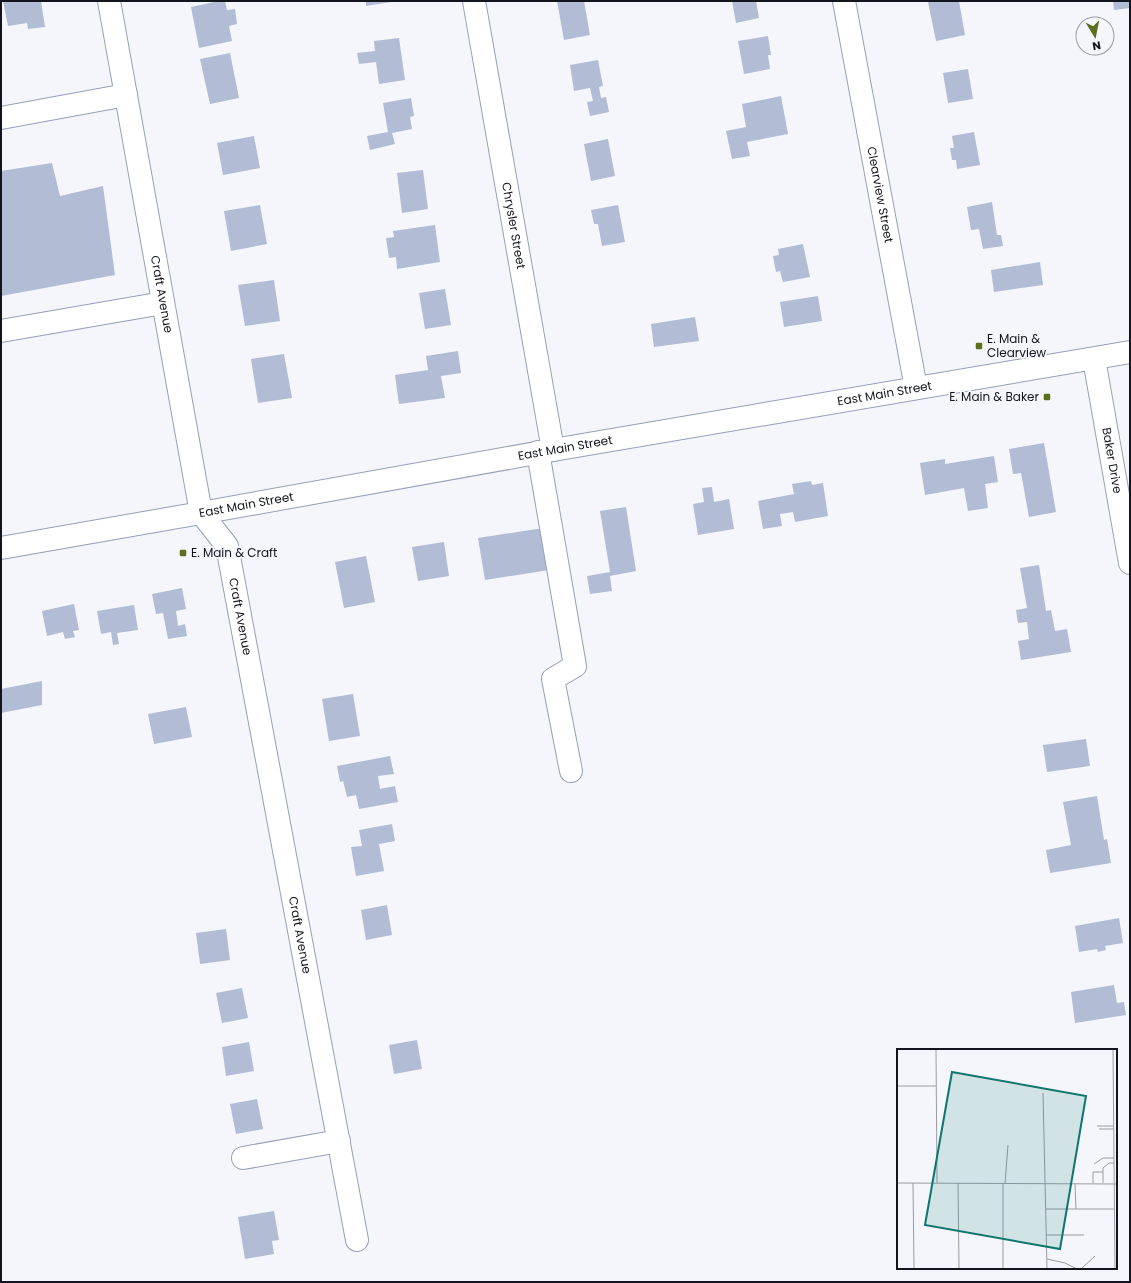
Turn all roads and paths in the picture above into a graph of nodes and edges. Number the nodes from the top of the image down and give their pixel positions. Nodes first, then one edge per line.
1 (109, 1) edge
2 (474, 1) edge
3 (844, 1) edge
4 (126, 95) junction
5 (1, 118) edge
6 (164, 303) junction
7 (1, 331) edge
8 (1130, 352) edge
9 (1094, 359) junction
10 (916, 388) junction
11 (546, 451) junction
12 (201, 513) junction
13 (1, 548) edge
14 (1130, 563) edge
15 (571, 771) dead end
16 (339, 1141) junction
17 (243, 1158) dead end
18 (357, 1240) dead end

1 - 4 street, Craft Avenue
2 - 11 street, Chrysler Street
3 - 10 street, Clearview Street
4 - 5 street
4 - 6 street, Craft Avenue
6 - 7 street
6 - 12 street, Craft Avenue
8 - 9 street, East Main Street
9 - 10 street, East Main Street
9 - 14 street, Baker Drive
10 - 11 street, East Main Street
11 - 12 street, East Main Street
11 - 15 street, Chrysler Street
12 - 13 street, East Main Street
12 - 16 street, Craft Avenue
16 - 17 street
16 - 18 street, Craft Avenue

